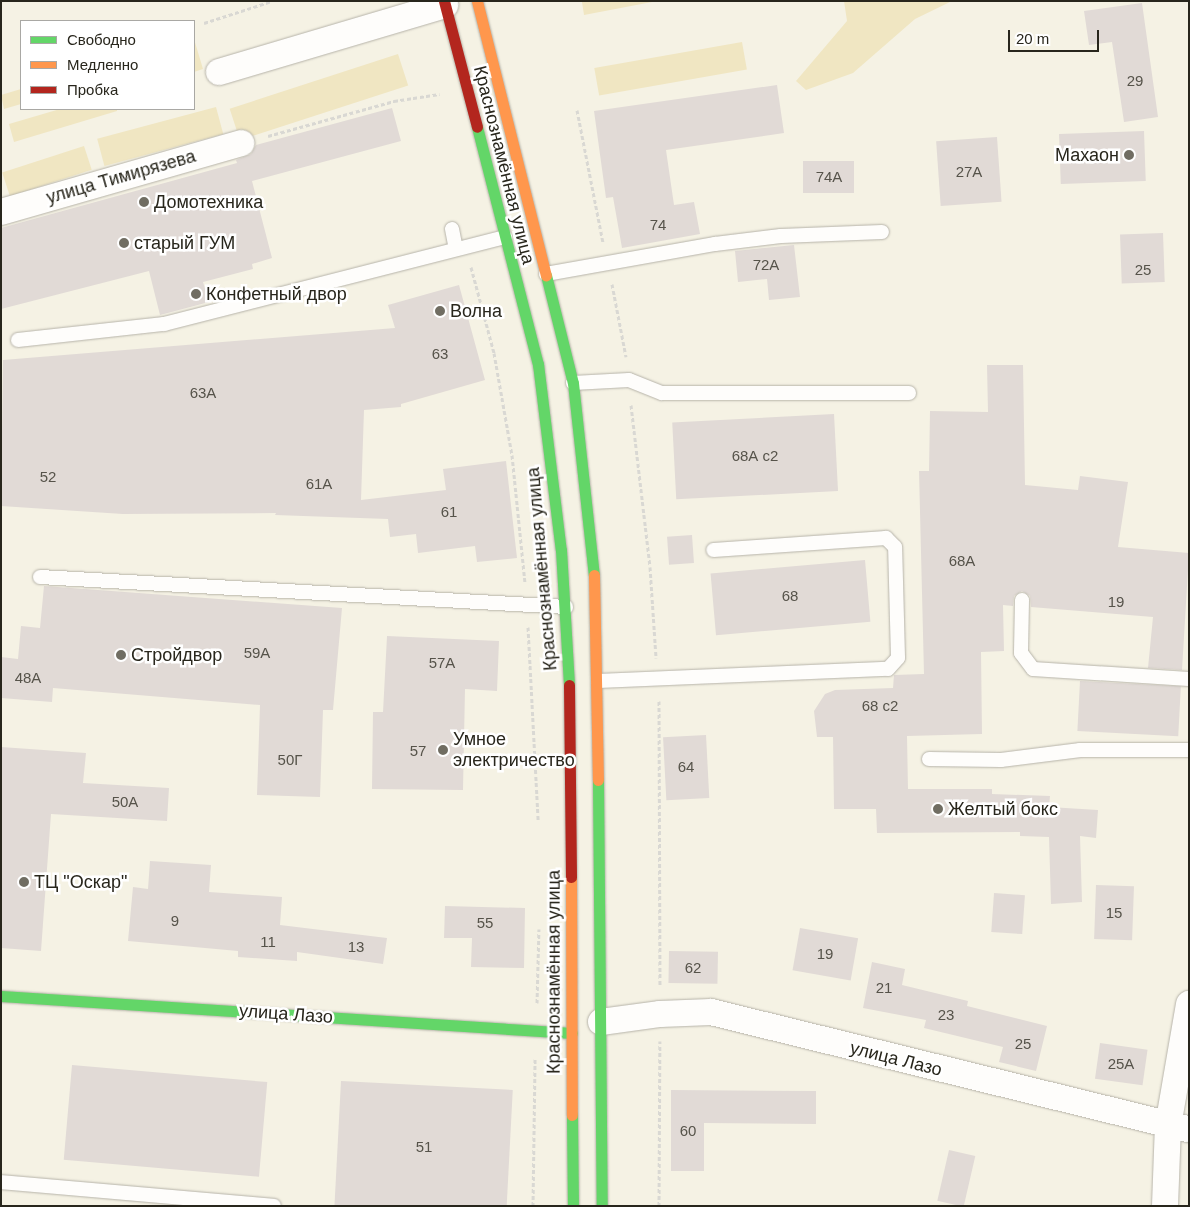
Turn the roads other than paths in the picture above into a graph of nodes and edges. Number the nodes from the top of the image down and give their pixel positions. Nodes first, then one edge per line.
1 (477, 1) edge
2 (444, 3) edge
3 (219, 72) dead end
4 (241, 143) road end
5 (1, 212) edge
6 (452, 229) dead end
7 (882, 232) dead end
8 (505, 237) junction
9 (461, 248) junction
10 (546, 274) junction
11 (18, 340) dead end
12 (572, 383) junction
13 (908, 393) dead end
14 (713, 550) dead end
15 (40, 577) dead end
16 (1022, 600) dead end
17 (566, 607) junction
18 (597, 608) junction
19 (1189, 679) edge
20 (598, 682) junction
21 (1189, 750) edge
22 (930, 760) dead end
23 (1, 996) edge
24 (1189, 1004) edge
25 (601, 1022) junction
26 (572, 1033) junction
27 (1179, 1128) edge
28 (1, 1182) edge
29 (206, 1204) edge
30 (274, 1206) edge
31 (573, 1206) edge
32 (602, 1206) edge
33 (1165, 1206) edge

1 - 10 main road, Краснознамённая улица
2 - 3 street
2 - 8 main road, Краснознамённая улица
4 - 5 street, улица Тимирязева
6 - 9 lane
7 - 10 lane
8 - 9 lane
8 - 17 main road, Краснознамённая улица
9 - 11 lane
10 - 12 main road, Краснознамённая улица
12 - 13 lane
12 - 18 main road, Краснознамённая улица
14 - 20 lane
15 - 17 lane
16 - 19 lane
17 - 18 main road
17 - 26 main road, Краснознамённая улица
18 - 20 main road, Краснознамённая улица
20 - 25 main road, Краснознамённая улица
21 - 22 lane
23 - 26 main road, улица Лазо
24 - 27 street
25 - 27 street, улица Лазо
25 - 32 main road, Краснознамённая улица
26 - 31 main road, Краснознамённая улица
27 - 33 street
28 - 29 lane
29 - 30 lane

